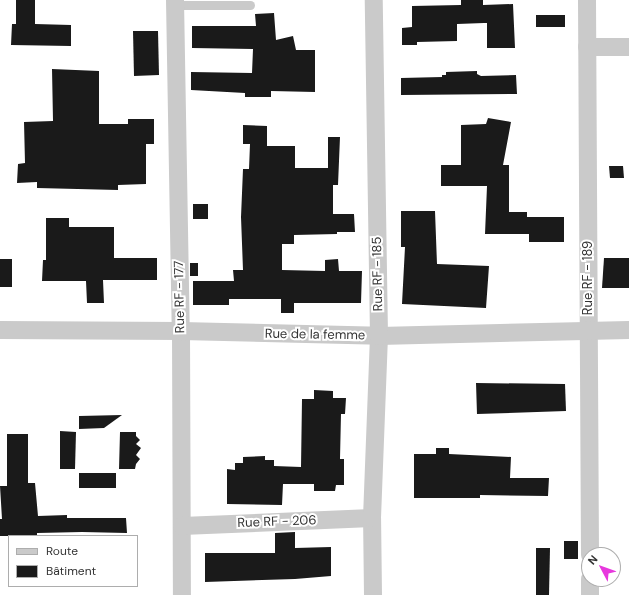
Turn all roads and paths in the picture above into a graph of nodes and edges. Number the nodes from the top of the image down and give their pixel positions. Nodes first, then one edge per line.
1 (374, 0) edge
2 (587, 0) edge
3 (175, 3) edge
4 (250, 5) dead end
5 (587, 47) junction
6 (629, 47) edge
7 (0, 330) edge
8 (629, 330) edge
9 (181, 331) junction
10 (588, 331) junction
11 (379, 336) junction
12 (372, 518) junction
13 (182, 526) junction
14 (590, 547) edge
15 (182, 595) edge
16 (373, 595) edge

1 - 11 street, Rue RF - 185
2 - 5 street, Rue RF - 189
3 - 4 lane
3 - 9 street, Rue RF - 177
5 - 6 street
5 - 10 street, Rue RF - 189
7 - 9 street, Rue de la femme
8 - 10 street, Rue de la femme
9 - 11 street, Rue de la femme
9 - 13 street, Rue RF - 177
10 - 11 street, Rue de la femme
10 - 14 street, Rue RF - 189
11 - 12 street, Rue RF - 185
12 - 13 street, Rue RF - 206
12 - 16 street, Rue RF - 185
13 - 15 street, Rue RF - 177

